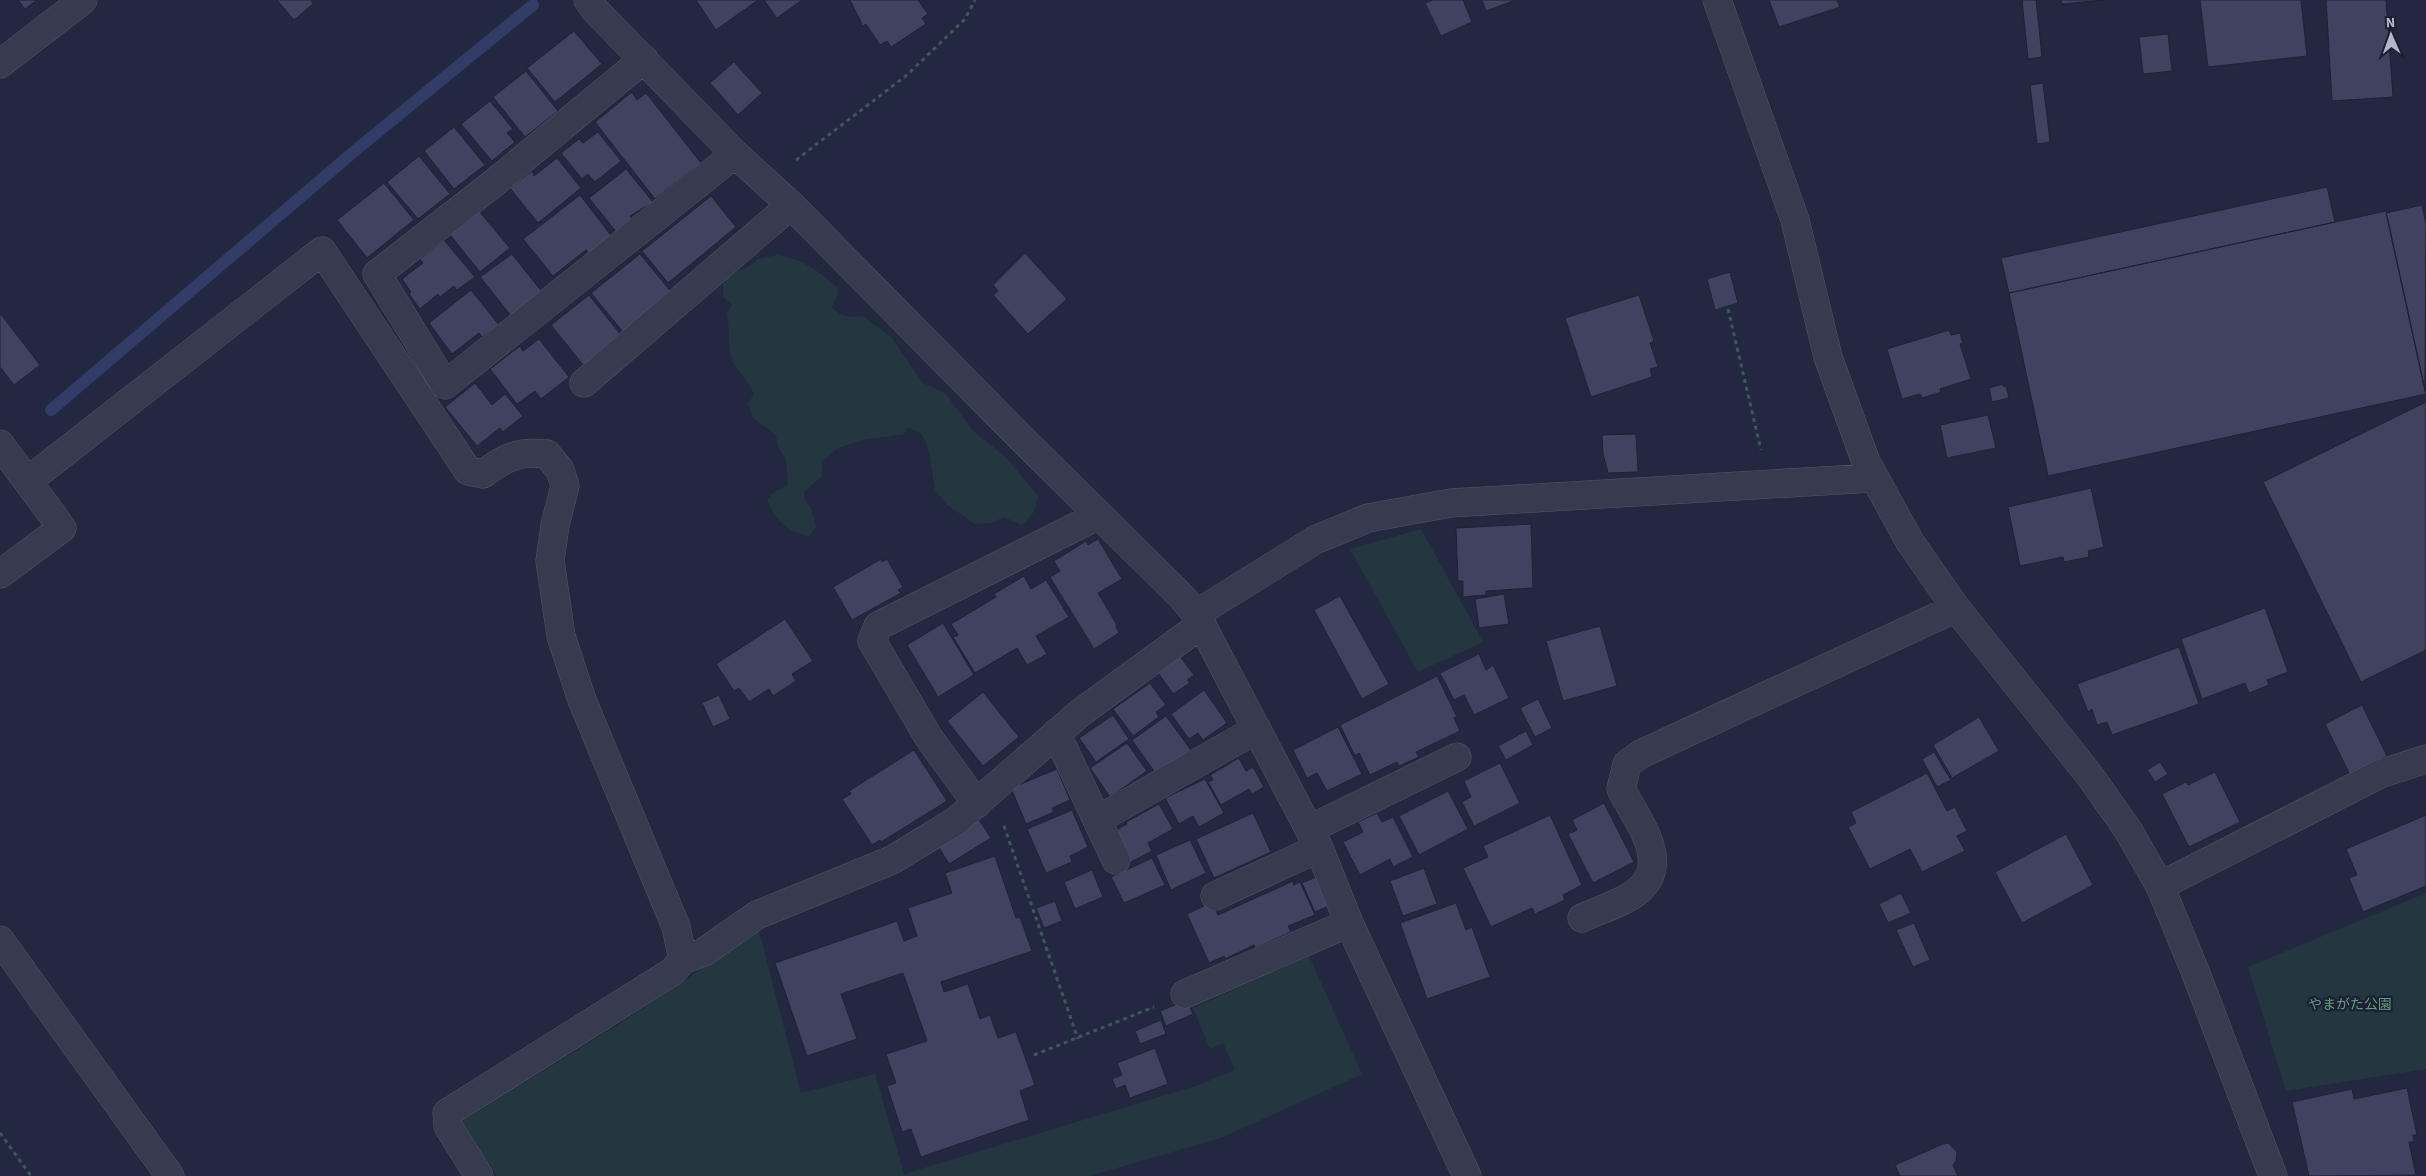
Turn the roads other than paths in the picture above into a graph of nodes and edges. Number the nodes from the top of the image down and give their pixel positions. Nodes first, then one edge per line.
1 (83, 0) edge
2 (588, 0) edge
3 (1717, 0) edge
4 (644, 59) junction
5 (0, 64) edge
6 (735, 154) junction
7 (792, 205) junction
8 (584, 383) dead end
9 (0, 444) edge
10 (1873, 478) junction
11 (28, 481) junction
12 (1099, 516) junction
13 (0, 574) edge
14 (1956, 608) junction
15 (1199, 619) junction
16 (1257, 729) junction
17 (1056, 732) junction
18 (1457, 757) dead end
19 (2426, 759) edge
20 (984, 797) junction
21 (1097, 820) junction
22 (1314, 839) junction
23 (1116, 860) dead end
24 (2160, 886) junction
25 (1216, 896) dead end
26 (1582, 918) dead end
27 (1349, 923) junction
28 (0, 940) edge
29 (684, 960) junction
30 (1185, 994) road end
31 (170, 1176) edge
32 (479, 1176) edge
33 (1467, 1176) edge
34 (2273, 1176) edge

1 - 5 street
2 - 4 street
3 - 10 street
4 - 6 street
4 - 6 street
6 - 7 street
7 - 8 street
7 - 12 street
9 - 11 street
10 - 14 street
10 - 15 street
11 - 13 street
11 - 29 street
12 - 15 street
12 - 20 street
14 - 24 street
14 - 26 street
15 - 16 street
15 - 17 street
16 - 21 street
16 - 22 street
17 - 20 street
17 - 21 street
18 - 22 street
19 - 24 street
20 - 29 street
21 - 23 street
22 - 25 street
22 - 27 street
24 - 34 street
27 - 30 street
27 - 33 street
28 - 31 street
29 - 32 street

